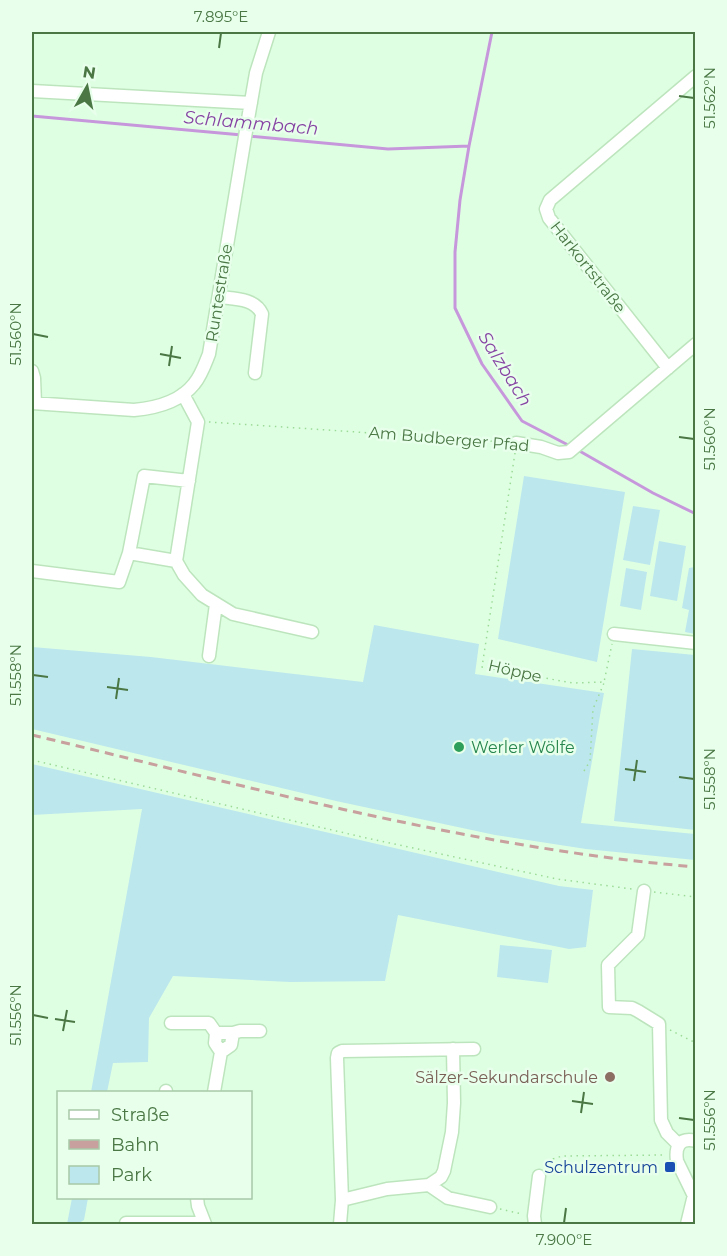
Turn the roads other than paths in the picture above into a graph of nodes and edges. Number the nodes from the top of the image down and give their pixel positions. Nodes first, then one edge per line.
1 (269, 32) edge
2 (696, 76) edge
3 (32, 91) edge
4 (251, 103) junction
5 (219, 297) junction
6 (696, 344) edge
7 (668, 368) junction
8 (32, 371) edge
9 (255, 373) dead end
10 (183, 394) junction
11 (32, 404) edge
12 (516, 443) road end
13 (189, 481) junction
14 (129, 553) junction
15 (176, 561) junction
16 (32, 571) edge
17 (216, 604) junction
18 (312, 632) dead end
19 (614, 634) road end
20 (696, 643) edge
21 (208, 656) dead end
22 (644, 891) road end
23 (171, 1023) dead end
24 (260, 1031) dead end
25 (216, 1033) junction
26 (233, 1033) junction
27 (453, 1049) junction
28 (474, 1049) dead end
29 (221, 1052) junction
30 (214, 1091) edge
31 (696, 1141) edge
32 (678, 1150) junction
33 (539, 1176) road end
34 (429, 1185) junction
35 (695, 1193) edge
36 (197, 1199) edge
37 (342, 1200) junction
38 (490, 1207) road end
39 (535, 1220) edge
40 (126, 1223) dead end
41 (205, 1224) edge
42 (340, 1224) edge
43 (687, 1224) edge

1 - 4 street, Runtestraße
2 - 7 street, Harkortstraße
3 - 4 street
4 - 5 street, Runtestraße
5 - 9 street
5 - 10 street, Runtestraße
6 - 7 street
7 - 12 street, Am Budberger Pfad
8 - 11 street
10 - 11 street, Runtestraße
10 - 13 street
13 - 14 street
13 - 15 street
14 - 15 street
14 - 16 street
15 - 17 street
17 - 18 street
17 - 21 street
19 - 20 street
22 - 32 street
23 - 25 street
24 - 26 street
25 - 26 street
25 - 29 street
26 - 29 street
27 - 28 street
27 - 34 street
27 - 37 street
29 - 30 street
31 - 32 street
32 - 35 street
33 - 39 street
34 - 37 street
34 - 38 street
35 - 43 street
36 - 41 street
37 - 42 street
40 - 41 street

